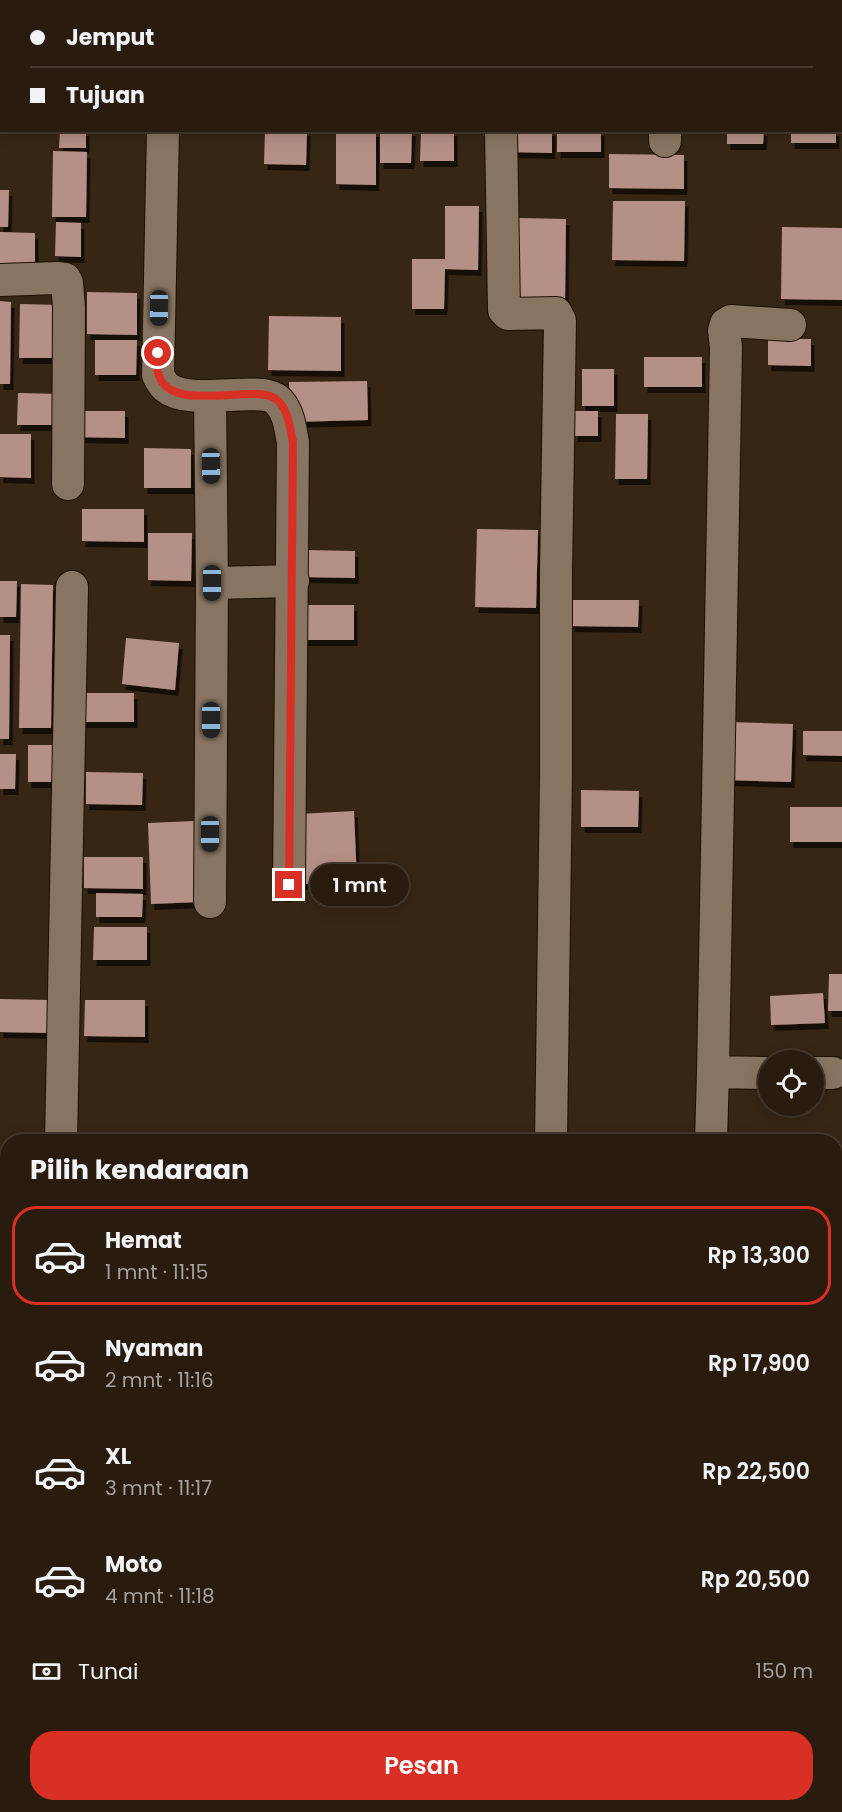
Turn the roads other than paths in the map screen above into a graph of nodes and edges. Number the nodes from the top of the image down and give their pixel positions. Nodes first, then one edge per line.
1 (163, 132) edge
2 (501, 132) edge
3 (0, 280) edge
4 (790, 325) dead end
5 (210, 397) junction
6 (68, 484) dead end
7 (293, 580) junction
8 (212, 583) junction
9 (72, 587) dead end
10 (289, 885) dead end
11 (210, 902) dead end
12 (713, 1072) junction
13 (758, 1072) edge
14 (61, 1134) edge
15 (550, 1134) edge
16 (711, 1134) edge

1 - 5 street
2 - 15 street
3 - 6 street
4 - 12 street
5 - 7 street
5 - 8 street
7 - 8 street
7 - 10 street
8 - 11 street
9 - 14 street
12 - 13 street
12 - 16 street

